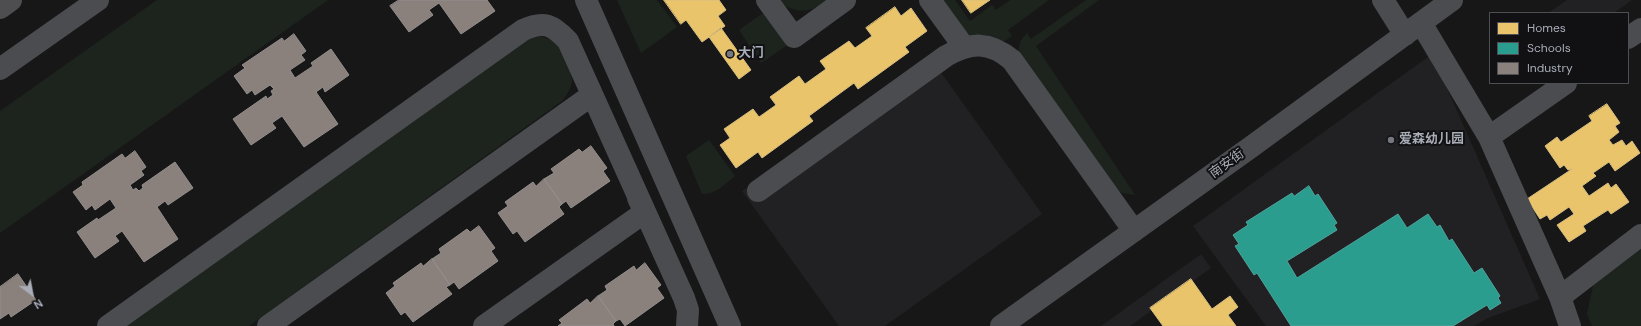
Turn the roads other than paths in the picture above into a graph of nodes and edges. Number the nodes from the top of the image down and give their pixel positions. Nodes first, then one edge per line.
1 (11, 0) edge
2 (98, 0) edge
3 (586, 0) edge
4 (767, 0) edge
5 (846, 0) edge
6 (930, 0) edge
7 (1383, 0) edge
8 (1452, 0) edge
9 (0, 8) edge
10 (1413, 29) junction
11 (1641, 29) edge
12 (1629, 37) edge
13 (964, 47) junction
14 (0, 69) edge
15 (1565, 84) edge
16 (592, 95) junction
17 (1489, 137) junction
18 (616, 147) junction
19 (758, 190) dead end
20 (1134, 231) junction
21 (1641, 235) edge
22 (1560, 297) junction
23 (108, 326) edge
24 (268, 326) edge
25 (484, 326) edge
26 (687, 326) edge
27 (730, 326) edge
28 (1001, 326) edge
29 (1570, 326) edge

1 - 9 highway
2 - 14 street
3 - 27 street
4 - 5 street
6 - 13 street
7 - 10 street
8 - 10 street, 南安街
10 - 17 street
10 - 20 street, 南安街
11 - 12 street
13 - 19 street
13 - 20 street
15 - 17 street
16 - 18 street
16 - 23 street
16 - 24 street
17 - 22 street
18 - 25 street
18 - 26 street
20 - 28 street, 南安街
21 - 22 street
22 - 29 street

